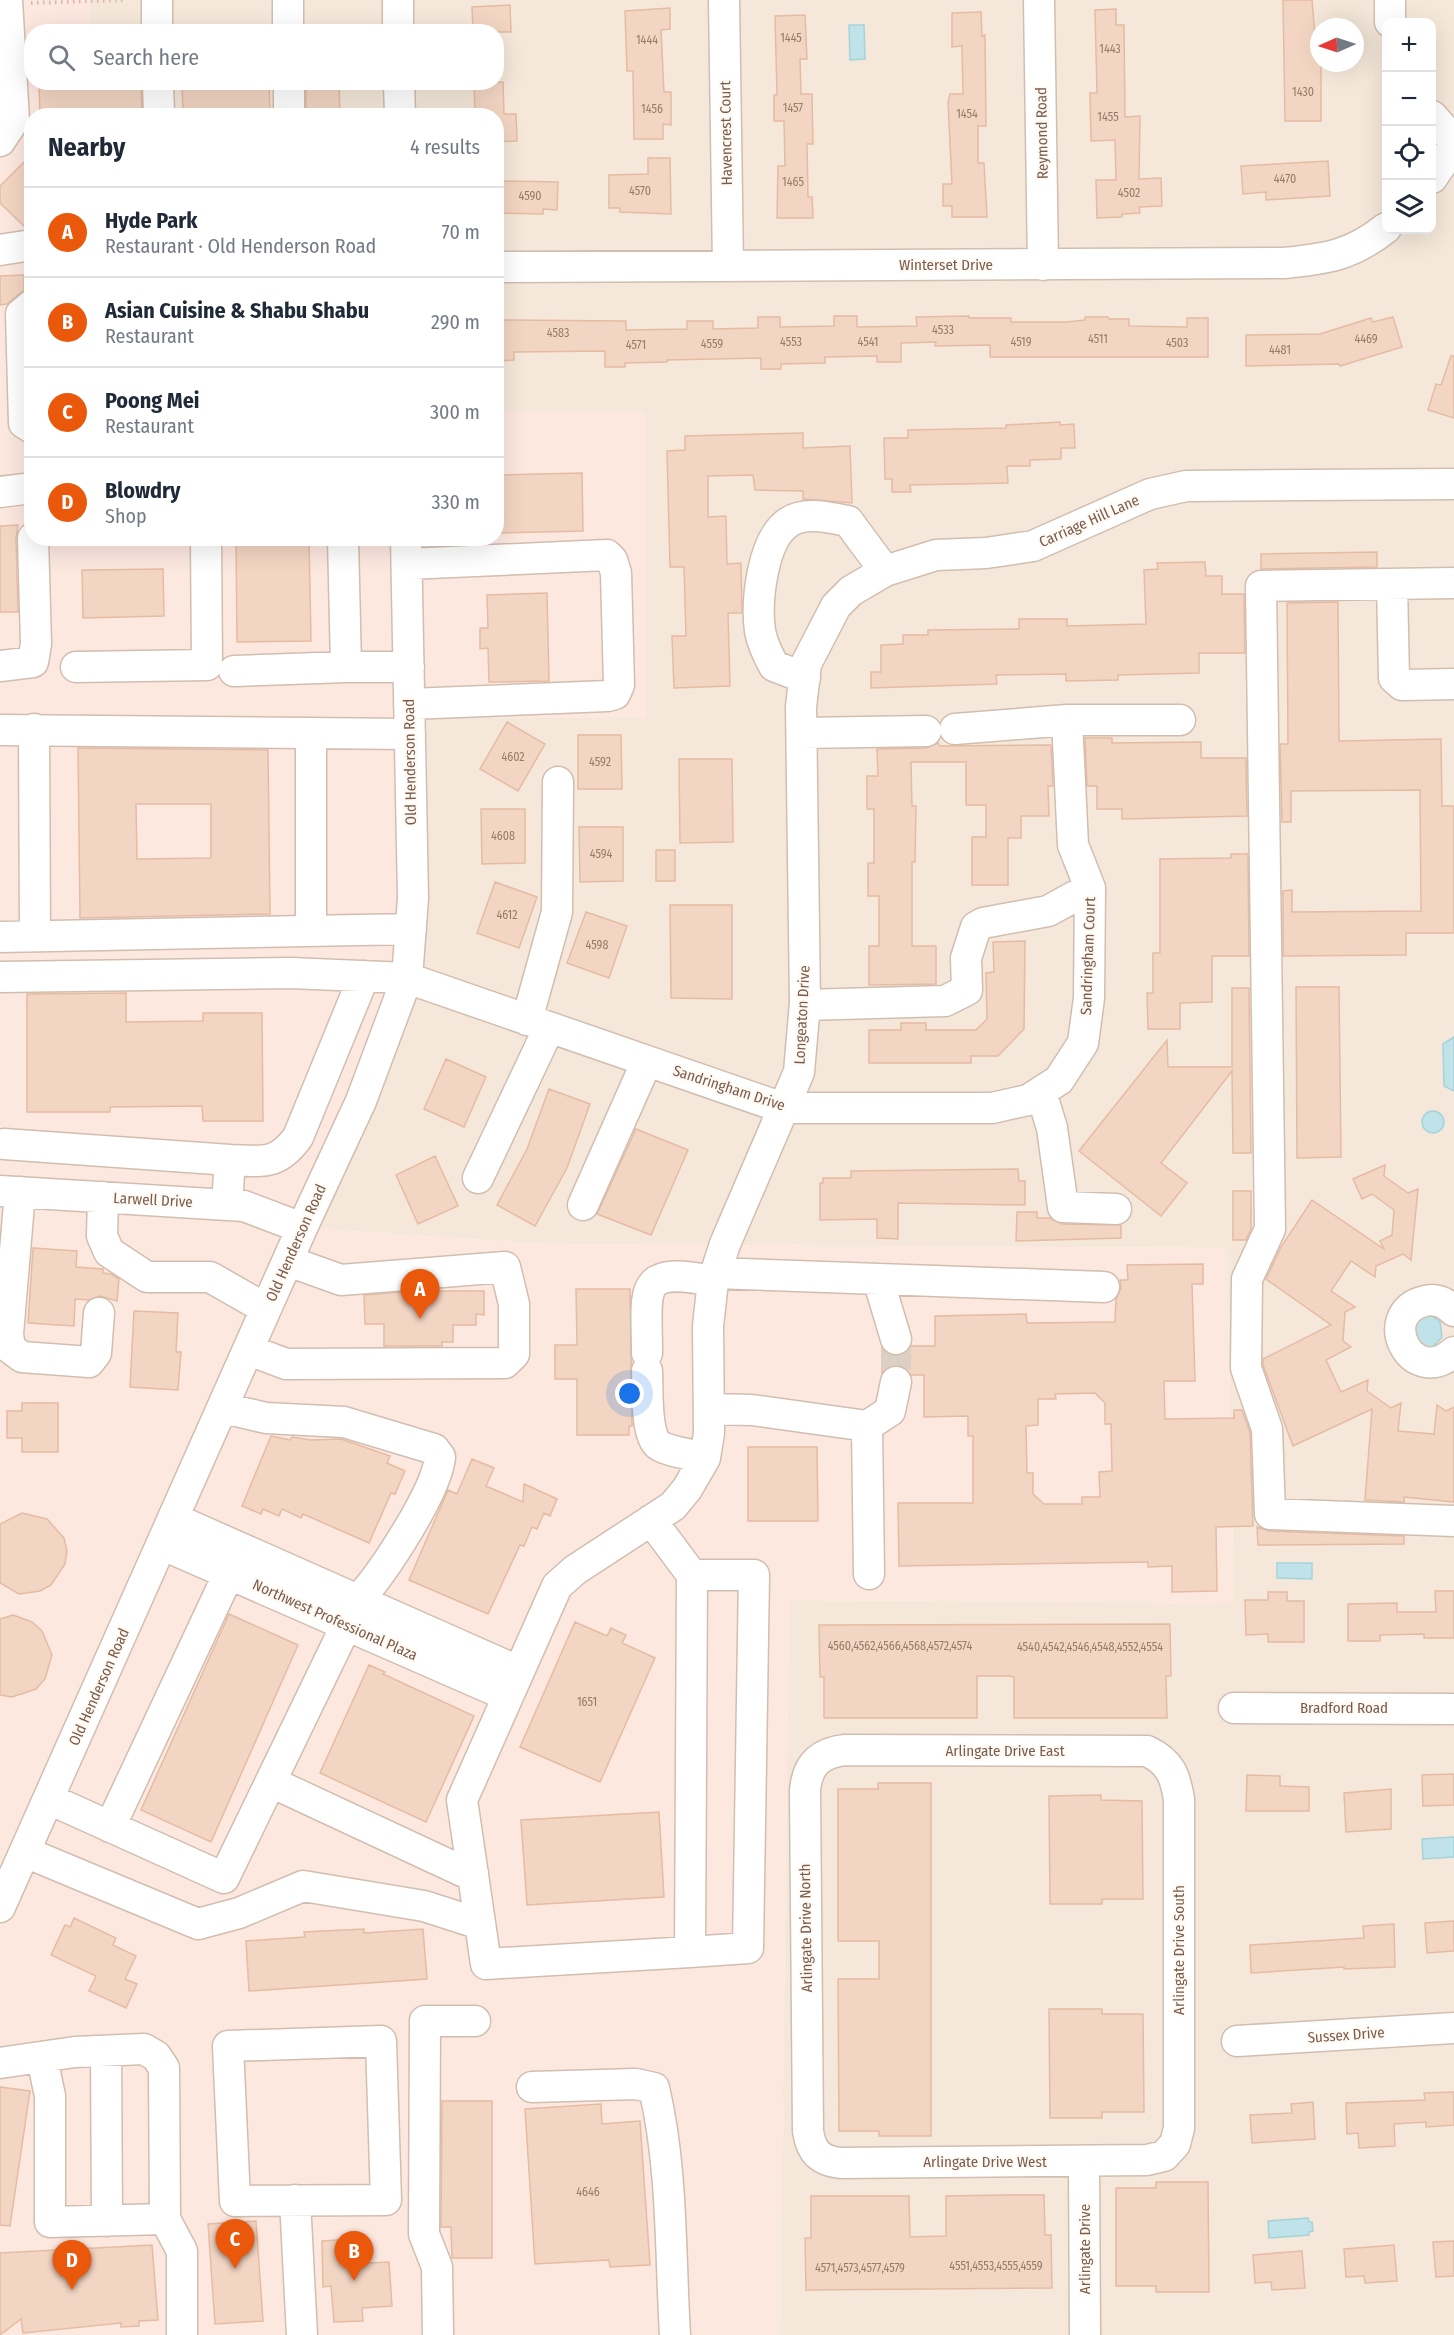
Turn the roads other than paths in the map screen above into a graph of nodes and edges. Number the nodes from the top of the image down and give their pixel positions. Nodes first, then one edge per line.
1 (157, 0) edge
2 (288, 0) edge
3 (398, 0) edge
4 (724, 0) edge
5 (1040, 0) edge
6 (1390, 0) edge
7 (7, 2) edge
8 (1390, 18) edge
9 (157, 24) edge
10 (288, 24) edge
11 (398, 24) edge
12 (158, 90) edge
13 (289, 90) edge
14 (399, 90) edge
15 (159, 108) edge
16 (289, 108) edge
17 (400, 108) edge
18 (1436, 121) edge
19 (0, 141) edge
20 (1454, 141) edge
21 (1454, 146) edge
22 (1436, 171) edge
23 (1382, 231) edge
24 (24, 246) edge
25 (0, 250) edge
26 (1043, 265) junction
27 (728, 266) junction
28 (504, 267) edge
29 (24, 312) edge
30 (24, 423) edge
31 (1454, 484) edge
32 (24, 489) edge
33 (0, 492) edge
34 (33, 546) edge
35 (206, 546) edge
36 (343, 546) edge
37 (406, 551) edge
38 (885, 571) junction
39 (1454, 583) edge
40 (1392, 584) junction
41 (0, 666) edge
42 (76, 666) dead end
43 (346, 667) junction
44 (409, 667) junction
45 (234, 671) dead end
46 (805, 678) junction
47 (1454, 684) edge
48 (409, 704) junction
49 (1067, 720) junction
50 (1180, 720) dead end
51 (33, 729) junction
52 (955, 729) dead end
53 (0, 730) edge
54 (926, 731) dead end
55 (311, 733) junction
56 (802, 733) junction
57 (410, 734) junction
58 (558, 782) dead end
59 (1090, 888) junction
60 (411, 929) junction
61 (311, 931) junction
62 (35, 936) junction
63 (0, 937) edge
64 (364, 976) junction
65 (0, 977) edge
66 (407, 978) junction
67 (805, 1005) junction
68 (538, 1024) junction
69 (647, 1061) junction
70 (1050, 1086) junction
71 (783, 1108) junction
72 (2, 1143) edge
73 (230, 1160) junction
74 (478, 1178) dead end
75 (10, 1192) edge
76 (103, 1197) junction
77 (227, 1204) junction
78 (583, 1205) dead end
79 (1116, 1209) dead end
80 (302, 1227) junction
81 (288, 1262) junction
82 (714, 1277) junction
83 (878, 1279) junction
84 (1104, 1287) dead end
85 (1452, 1305) edge
86 (266, 1309) junction
87 (99, 1313) dead end
88 (896, 1339) tunnel mouth
89 (249, 1350) junction
90 (1454, 1352) edge
91 (896, 1382) tunnel mouth
92 (223, 1408) junction
93 (710, 1409) junction
94 (867, 1426) junction
95 (705, 1458) junction
96 (651, 1520) junction
97 (1454, 1521) edge
98 (169, 1532) junction
99 (229, 1573) junction
100 (869, 1574) dead end
101 (692, 1575) junction
102 (359, 1599) junction
103 (347, 1625) junction
104 (509, 1692) junction
105 (1234, 1708) dead end
106 (1454, 1708) edge
107 (845, 1750) joint
108 (1164, 1759) joint
109 (271, 1782) junction
110 (48, 1799) junction
111 (110, 1827) junction
112 (25, 1852) junction
113 (473, 1874) junction
114 (0, 1907) edge
115 (480, 1924) junction
116 (690, 1952) junction
117 (475, 2021) dead end
118 (1454, 2028) edge
119 (1237, 2042) dead end
120 (106, 2050) junction
121 (42, 2058) junction
122 (0, 2063) edge
123 (532, 2087) dead end
124 (808, 2131) joint
125 (1175, 2144) joint
126 (1084, 2163) junction
127 (295, 2200) junction
128 (165, 2219) junction
129 (107, 2221) junction
130 (182, 2335) edge
131 (302, 2335) edge
132 (438, 2335) edge
133 (675, 2335) edge
134 (1085, 2335) edge

1 - 9 street
2 - 10 street
3 - 11 street
4 - 27 street, Havencrest Court
5 - 26 street, Reymond Road
6 - 8 street
7 - 19 street
12 - 15 street
13 - 16 street
14 - 17 street
18 - 20 street
21 - 22 street
23 - 26 street, Winterset Drive
24 - 25 street
26 - 27 street, Winterset Drive
27 - 28 street, Winterset Drive
29 - 30 street
31 - 38 street, Carriage Hill Lane
32 - 33 street
34 - 41 street
35 - 42 street
36 - 43 street
37 - 44 street, Old Henderson Road
37 - 48 street
38 - 46 street, Carriage Hill Lane
38 - 46 street
39 - 40 street
40 - 47 street
40 - 97 street
43 - 44 street
43 - 45 street
44 - 48 street, Old Henderson Road
46 - 56 street, Carriage Hill Lane
48 - 57 street, Old Henderson Road
49 - 50 street
49 - 52 street
49 - 59 street, Sandringham Court
51 - 53 street
51 - 55 street
51 - 62 street
54 - 56 street
55 - 57 street
55 - 61 street
56 - 67 street, Longeaton Drive
57 - 60 street, Old Henderson Road
58 - 68 street
59 - 67 street
59 - 70 street, Sandringham Court
60 - 61 street
60 - 66 street, Old Henderson Road
61 - 62 street
62 - 63 street
64 - 65 street, Sandringham Drive
64 - 66 street, Sandringham Drive
64 - 73 street
66 - 68 street, Sandringham Drive
66 - 80 street, Old Henderson Road
67 - 71 street, Longeaton Drive
68 - 69 street, Sandringham Drive
68 - 74 street
69 - 71 street, Sandringham Drive
69 - 78 street
70 - 71 street, Sandringham Drive
70 - 79 street
71 - 82 street, Longeaton Drive
72 - 73 street
72 - 75 street
73 - 77 street
75 - 76 street, Larwell Drive
75 - 87 street
76 - 77 street, Larwell Drive
76 - 86 street
77 - 80 street, Larwell Drive
80 - 81 street, Old Henderson Road
81 - 86 street, Old Henderson Road
81 - 89 street
82 - 83 street
82 - 93 street
82 - 95 street
83 - 84 street
83 - 88 street
85 - 90 street
86 - 89 street, Old Henderson Road
89 - 92 street, Old Henderson Road
91 - 94 street
92 - 98 street, Old Henderson Road
92 - 102 street
93 - 94 street
93 - 95 street
94 - 100 street
95 - 96 street
96 - 101 street
96 - 104 street
98 - 99 street, Northwest Professional Plaza
98 - 102 street, Northwest Professional Plaza
98 - 110 street, Old Henderson Road
99 - 103 street, Northwest Professional Plaza
99 - 111 street
101 - 116 street
101 - 116 street
102 - 103 street
102 - 104 street, Northwest Professional Plaza
103 - 104 street, Northwest Professional Plaza
103 - 109 street
104 - 113 street
105 - 106 street, Bradford Road
107 - 108 street, Arlingate Drive East
107 - 124 street, Arlingate Drive North
108 - 125 street, Arlingate Drive South
109 - 111 street
109 - 113 street
110 - 111 street
110 - 112 street, Old Henderson Road
112 - 114 street, Old Henderson Road
112 - 115 street
113 - 115 street
115 - 116 street
117 - 132 street
118 - 119 street, Sussex Drive
120 - 121 street
120 - 128 street
120 - 129 street
121 - 122 street
121 - 129 street
123 - 133 street
124 - 126 street, Arlingate Drive West
125 - 126 street, Arlingate Drive West
126 - 134 street, Arlingate Drive
127 - 127 street
127 - 131 street
128 - 129 street
128 - 130 street

